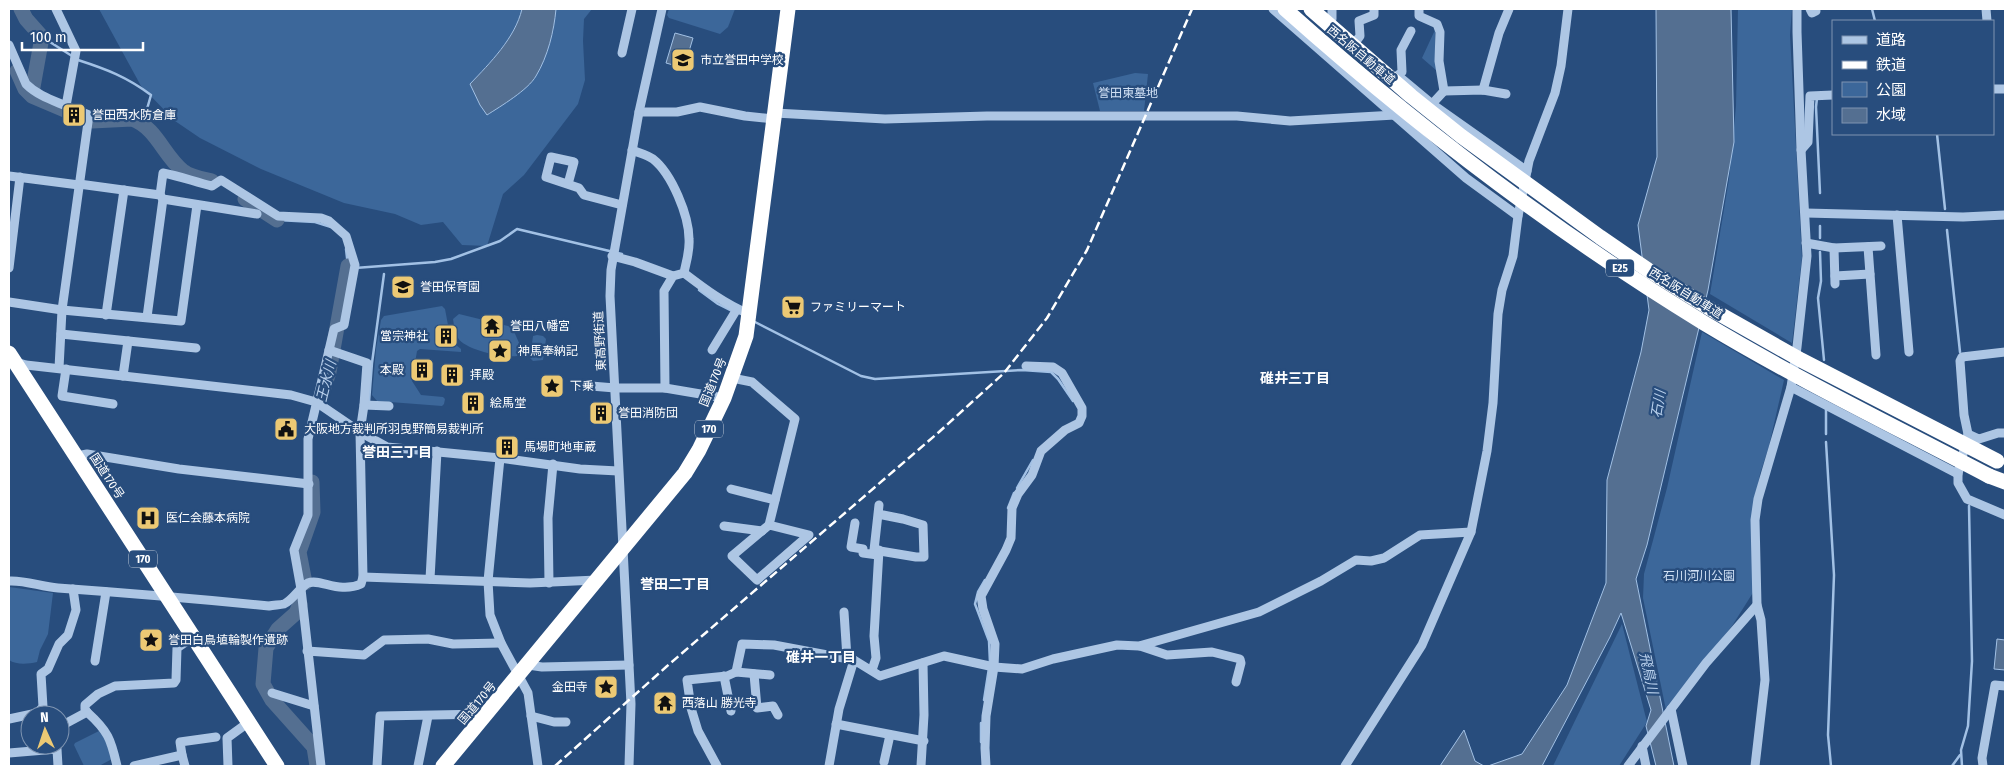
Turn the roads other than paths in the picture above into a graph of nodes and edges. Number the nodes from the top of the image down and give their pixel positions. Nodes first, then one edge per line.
1 (56, 9) edge
2 (632, 9) edge
3 (662, 9) edge
4 (788, 9) edge
5 (1273, 9) edge
6 (1286, 9) edge
7 (1311, 9) edge
8 (1320, 9) edge
9 (1332, 9) edge
10 (1374, 9) edge
11 (1419, 9) edge
12 (1508, 9) edge
13 (1568, 9) edge
14 (1798, 9) edge
15 (1332, 19) junction
16 (1411, 31) dead end
17 (1357, 40) junction
18 (9, 45) edge
19 (622, 52) dead end
20 (1398, 75) junction
21 (1483, 90) junction
22 (1444, 91) junction
23 (1506, 94) dead end
24 (1832, 95) edge
25 (1432, 104) junction
26 (66, 106) junction
27 (639, 112) junction
28 (774, 116) junction
29 (1395, 116) junction
30 (632, 150) junction
31 (1801, 150) junction
32 (1527, 171) junction
33 (9, 176) edge
34 (20, 177) junction
35 (568, 184) dead end
36 (79, 185) junction
37 (124, 190) junction
38 (161, 197) junction
39 (198, 205) junction
40 (622, 205) junction
41 (1806, 213) junction
42 (256, 214) dead end
43 (1898, 215) junction
44 (2005, 215) edge
45 (1518, 216) junction
46 (1806, 243) junction
47 (1868, 246) junction
48 (1881, 246) dead end
49 (1834, 248) junction
50 (613, 253) junction
51 (9, 268) edge
52 (684, 273) junction
53 (1870, 274) junction
54 (673, 276) junction
55 (9, 302) edge
56 (62, 310) junction
57 (743, 311) junction
58 (106, 314) junction
59 (147, 317) junction
60 (61, 334) junction
61 (128, 341) junction
62 (196, 348) dead end
63 (712, 350) dead end
64 (332, 351) junction
65 (1909, 352) dead end
66 (2005, 352) edge
67 (1876, 355) dead end
68 (11, 359) edge
69 (1026, 366) dead end
70 (62, 369) junction
71 (123, 376) junction
72 (732, 378) junction
73 (579, 385) dead end
74 (1790, 387) junction
75 (615, 388) junction
76 (664, 388) junction
77 (724, 398) junction
78 (318, 403) junction
79 (113, 404) dead end
80 (364, 405) junction
81 (389, 406) dead end
82 (360, 432) junction
83 (1968, 434) junction
84 (2005, 434) edge
85 (437, 451) junction
86 (77, 456) junction
87 (500, 458) junction
88 (2001, 462) edge
89 (553, 464) junction
90 (618, 471) junction
91 (1958, 474) junction
92 (2005, 482) edge
93 (309, 484) junction
94 (730, 489) dead end
95 (775, 500) junction
96 (2005, 515) edge
97 (855, 523) dead end
98 (724, 526) dead end
99 (766, 528) junction
100 (1471, 532) junction
101 (622, 550) junction
102 (879, 553) junction
103 (364, 577) junction
104 (430, 579) junction
105 (597, 580) junction
106 (9, 581) edge
107 (488, 581) junction
108 (549, 583) junction
109 (73, 589) junction
110 (301, 589) junction
111 (106, 592) junction
112 (166, 596) junction
113 (1757, 605) junction
114 (844, 612) dead end
115 (193, 637) junction
116 (501, 643) junction
117 (1139, 646) junction
118 (307, 651) junction
119 (851, 659) junction
120 (95, 662) dead end
121 (923, 663) junction
122 (629, 665) junction
123 (994, 666) junction
124 (524, 670) junction
125 (872, 670) junction
126 (736, 672) junction
127 (754, 674) junction
128 (770, 675) dead end
129 (724, 676) junction
130 (1236, 682) dead end
131 (2005, 686) edge
132 (272, 694) dead end
133 (314, 706) junction
134 (731, 711) dead end
135 (87, 712) junction
136 (1668, 712) junction
137 (487, 714) junction
138 (778, 715) dead end
139 (428, 716) junction
140 (531, 716) junction
141 (9, 719) edge
142 (70, 721) edge
143 (249, 722) junction
144 (566, 722) dead end
145 (836, 724) junction
146 (890, 735) junction
147 (216, 737) dead end
148 (924, 740) junction
149 (1642, 746) junction
150 (9, 753) edge
151 (182, 756) junction
152 (884, 762) dead end
153 (151, 764) edge
154 (58, 766) edge
155 (117, 766) edge
156 (134, 766) edge
157 (185, 766) edge
158 (228, 766) edge
159 (276, 766) edge
160 (321, 766) edge
161 (377, 766) edge
162 (418, 766) edge
163 (443, 766) edge
164 (538, 766) edge
165 (629, 766) edge
166 (717, 766) edge
167 (829, 766) edge
168 (921, 766) edge
169 (986, 766) edge
170 (1345, 766) edge
171 (1628, 766) edge
172 (1646, 766) edge
173 (1683, 766) edge
174 (1755, 766) edge
175 (1983, 766) edge

1 - 26 street
2 - 19 street
3 - 27 street, 東高野街道
4 - 28 highway, 国道170号 / 170
5 - 29 street
6 - 92 highway, 西名阪自動車道 / E25, bridge
7 - 88 highway, 西名阪自動車道 / E25, bridge
8 - 15 street
9 - 15 street
10 - 17 street
11 - 22 street
12 - 21 street
13 - 32 street
14 - 31 street
15 - 17 street
16 - 20 street
17 - 20 street
18 - 26 street
20 - 25 street
21 - 22 street
21 - 23 street
22 - 25 street
24 - 31 street
25 - 29 street
25 - 32 street
26 - 36 street
27 - 28 street
27 - 30 street, 東高野街道
28 - 29 street
28 - 57 highway, 国道170号 / 170
29 - 45 street
30 - 40 street, 東高野街道
30 - 52 street
31 - 41 street
32 - 45 street
33 - 34 street
34 - 36 street
34 - 51 street
35 - 40 street
36 - 37 street
36 - 56 street
37 - 38 street
37 - 58 street
38 - 39 street
38 - 59 street
38 - 64 street
39 - 42 street
39 - 59 street
40 - 50 street, 東高野街道
41 - 43 street
41 - 46 street
43 - 44 street
43 - 65 street
45 - 100 street
46 - 49 street
46 - 74 street
47 - 48 street
47 - 49 street
47 - 53 street
49 - 53 street
50 - 54 street
50 - 75 street, 東高野街道
52 - 54 street
52 - 57 street
53 - 67 street
54 - 76 street
55 - 56 street
56 - 58 street
56 - 60 street
57 - 63 street
57 - 72 highway, 国道170号 / 170
58 - 59 street
60 - 61 street
60 - 70 street
61 - 62 street
61 - 71 street
64 - 78 street
64 - 80 street
66 - 83 street
68 - 70 street
68 - 86 highway, 国道170号 / 170
69 - 123 street
70 - 71 street
70 - 79 street
71 - 78 street
72 - 77 highway, 国道170号 / 170
72 - 95 street
73 - 75 street
74 - 91 street
74 - 113 street
75 - 76 street
75 - 90 street, 東高野街道
76 - 77 street
77 - 101 highway, 国道170号 / 170
78 - 82 street
78 - 93 street
80 - 81 street
80 - 82 street
82 - 85 street
82 - 103 street
83 - 84 street
83 - 91 street
85 - 87 street
85 - 104 street
86 - 93 street
86 - 112 highway, 国道170号 / 170
87 - 89 street
87 - 107 street
89 - 90 street
89 - 108 street
90 - 101 street, 東高野街道
91 - 96 street
93 - 110 street
94 - 95 street
95 - 99 street
97 - 102 street
98 - 99 street
99 - 99 street
100 - 117 street
100 - 170 street
101 - 105 highway, 国道170号 / 170
101 - 122 street, 東高野街道
102 - 102 street
102 - 125 street
103 - 104 street
103 - 110 street
104 - 107 street
105 - 108 street
105 - 124 highway, 国道170号 / 170
106 - 109 street
107 - 108 street
107 - 116 street
109 - 111 street
109 - 141 street
110 - 112 street
110 - 118 street
111 - 112 street
111 - 120 street
112 - 115 highway, 国道170号 / 170
113 - 136 street
113 - 174 street
114 - 119 street
115 - 135 street
115 - 143 highway, 国道170号 / 170
116 - 118 street
116 - 124 street
117 - 123 street
117 - 130 street
118 - 133 street
119 - 125 street
119 - 126 street
119 - 145 street
121 - 123 street
121 - 125 street
121 - 148 street
122 - 124 street
122 - 165 street, 東高野街道
123 - 169 street
124 - 137 highway, 国道170号 / 170
124 - 140 street
126 - 127 street
126 - 129 street
127 - 128 street
127 - 138 street
129 - 134 street
129 - 166 street
131 - 175 street
132 - 133 street
133 - 160 street
135 - 142 street
135 - 155 street
136 - 149 street
136 - 173 street
137 - 139 street
137 - 163 highway, 国道170号 / 170
139 - 161 street
139 - 162 street
140 - 144 street
140 - 164 street
143 - 158 street
143 - 159 highway, 国道170号 / 170
145 - 146 street
145 - 167 street
146 - 148 street
146 - 152 street
147 - 151 street
148 - 168 street
149 - 171 street
149 - 172 street
150 - 154 street
151 - 153 street
151 - 157 street
153 - 156 street

